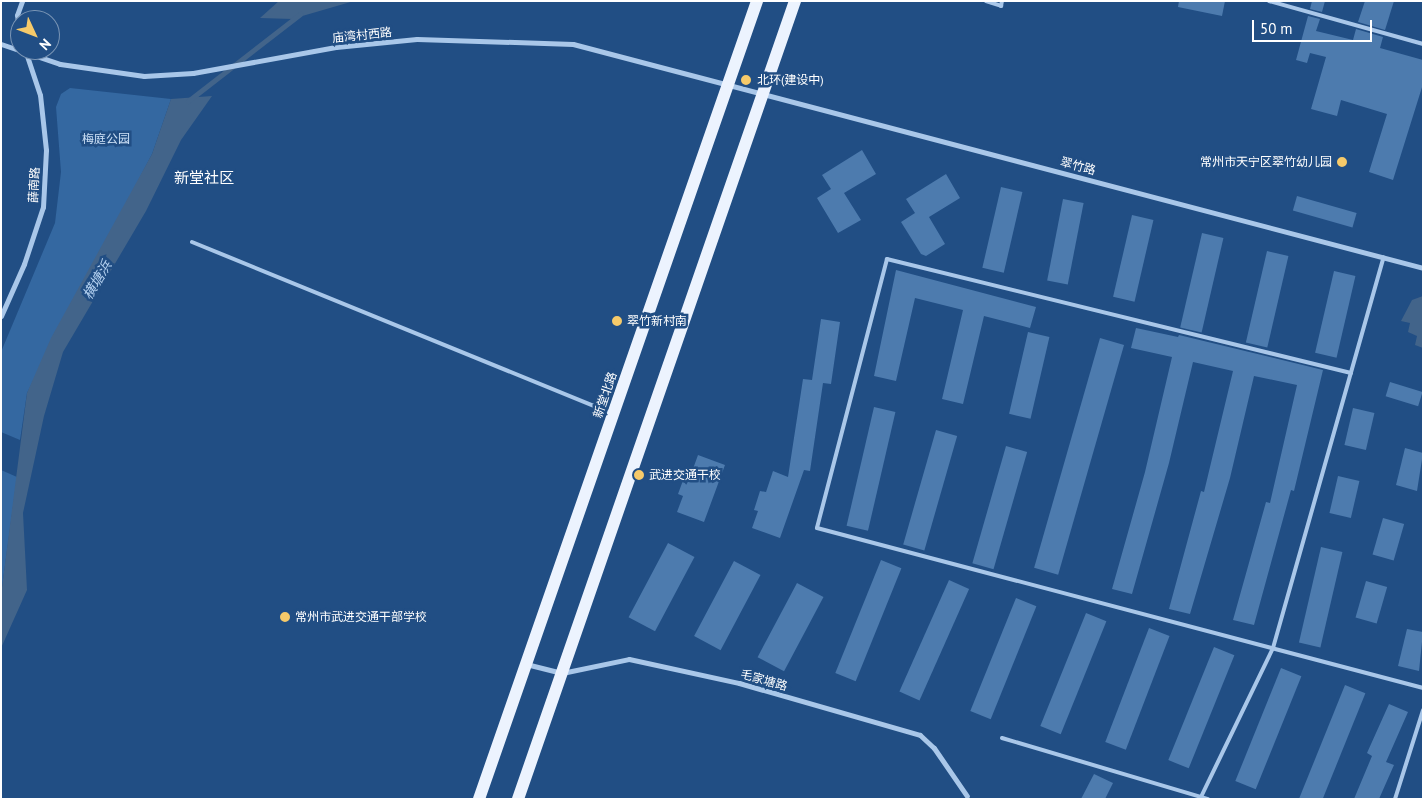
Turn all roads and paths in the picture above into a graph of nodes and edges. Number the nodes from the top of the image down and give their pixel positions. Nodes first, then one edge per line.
1 (757, 1) edge
2 (795, 1) edge
3 (986, 1) edge
4 (1002, 1) edge
5 (1269, 1) edge
6 (1423, 44) edge
7 (28, 60) edge
8 (49, 60) edge
9 (728, 83) junction
10 (761, 93) junction
11 (192, 242) dead end
12 (1384, 257) junction
13 (1423, 268) edge
14 (1, 316) edge
15 (1350, 373) junction
16 (613, 414) junction
17 (1273, 648) junction
18 (526, 663) junction
19 (562, 673) junction
20 (1423, 688) edge
21 (1423, 710) edge
22 (1002, 738) dead end
23 (967, 796) dead end
24 (1200, 798) edge
25 (479, 799) edge
26 (518, 799) edge
27 (1208, 799) edge
28 (1395, 799) edge

1 - 9 main road, 新堂北路
2 - 10 main road
3 - 4 lane
5 - 6 lane
7 - 14 street, 薛南路
8 - 9 street, 庙湾村西路
9 - 10 street, 翠竹路
9 - 16 main road, 新堂北路
10 - 12 street, 翠竹路
10 - 19 main road
11 - 16 lane
12 - 13 street, 翠竹路
12 - 15 lane
15 - 17 lane
15 - 17 lane
16 - 18 main road, 新堂北路
17 - 20 lane
17 - 24 lane
18 - 19 street, 毛家塘路
18 - 25 main road, 新堂北路
19 - 23 street, 毛家塘路
19 - 26 main road
21 - 28 lane
22 - 24 lane
24 - 27 lane

